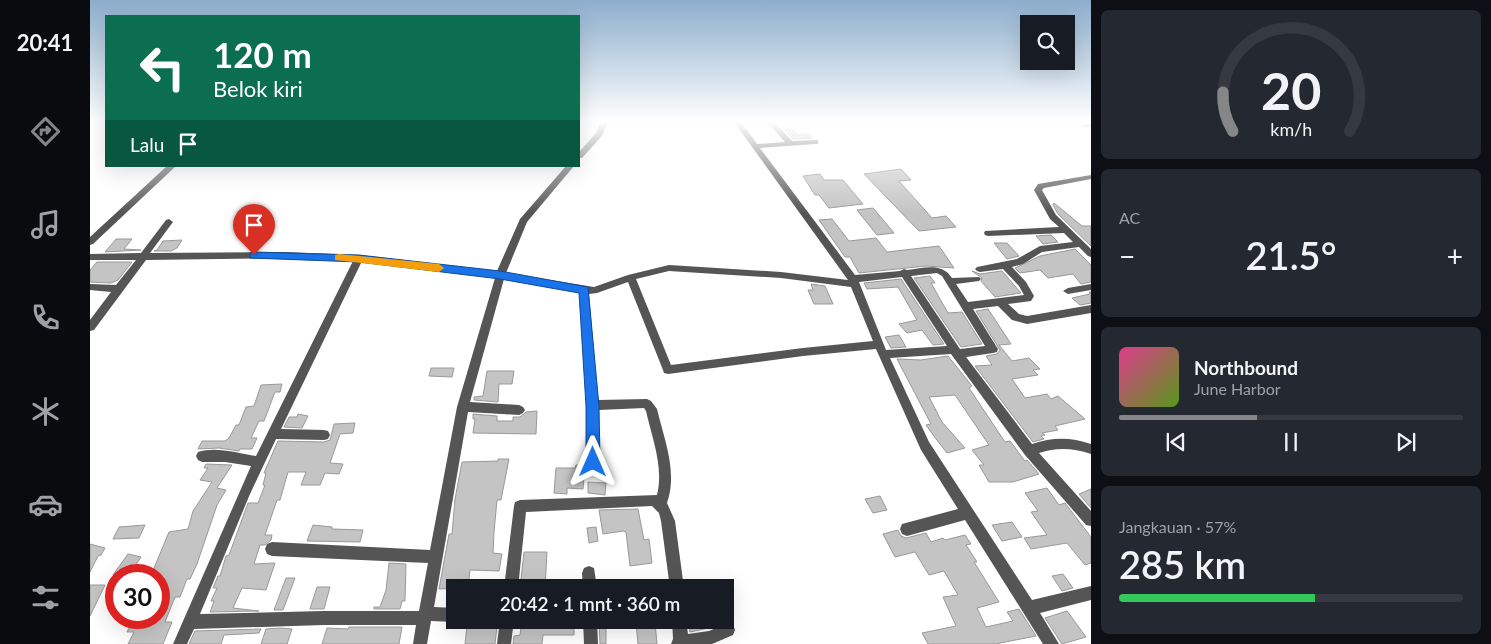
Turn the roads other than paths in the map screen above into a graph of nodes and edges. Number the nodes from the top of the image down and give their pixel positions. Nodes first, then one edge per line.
1 (759, 152) edge
2 (171, 167) edge
3 (569, 167) edge
4 (1091, 176) edge
5 (169, 222) dead end
6 (1065, 230) junction
7 (988, 233) dead end
8 (90, 242) edge
9 (1079, 244) junction
10 (1091, 254) edge
11 (90, 257) edge
12 (145, 258) junction
13 (359, 258) junction
14 (1005, 265) junction
15 (980, 269) dead end
16 (904, 272) junction
17 (500, 275) junction
18 (631, 277) junction
19 (976, 279) dead end
20 (951, 281) junction
21 (855, 282) junction
22 (90, 287) edge
23 (1091, 287) edge
24 (119, 289) junction
25 (584, 290) junction
26 (1068, 291) dead end
27 (1000, 302) junction
28 (967, 306) junction
29 (1091, 309) edge
30 (90, 328) edge
31 (881, 350) junction
32 (954, 352) junction
33 (593, 406) junction
34 (463, 408) junction
35 (519, 410) dead end
36 (273, 434) junction
37 (324, 435) dead end
38 (1091, 449) edge
39 (1029, 451) junction
40 (202, 456) dead end
41 (259, 462) junction
42 (593, 462) dead end
43 (660, 503) junction
44 (967, 513) junction
45 (1091, 520) edge
46 (907, 529) dead end
47 (272, 549) dead end
48 (435, 557) junction
49 (589, 573) dead end
50 (512, 579) edge
51 (589, 579) edge
52 (676, 579) edge
53 (1091, 594) edge
54 (1030, 608) junction
55 (446, 615) edge
56 (425, 616) junction
57 (190, 622) junction
58 (506, 629) edge
59 (590, 629) edge
60 (679, 629) edge
61 (728, 630) dead end
62 (180, 644) edge
63 (420, 644) edge
64 (504, 644) edge
65 (591, 644) edge
66 (680, 644) edge
67 (1052, 644) edge

1 - 21 street
2 - 8 street
3 - 17 street
4 - 6 street
5 - 12 street
6 - 7 street
6 - 9 street
9 - 10 street
9 - 14 street
11 - 12 street
12 - 13 street
12 - 24 street
13 - 17 street
13 - 36 street
14 - 15 street
14 - 27 street
16 - 20 street
16 - 21 street
16 - 32 street
17 - 25 street
17 - 34 street
18 - 21 street
18 - 25 street
18 - 31 street
19 - 20 street
20 - 28 street
21 - 31 street
22 - 24 street
23 - 26 street
24 - 30 street
25 - 33 street
27 - 28 street
27 - 29 street
28 - 32 street
31 - 32 street
31 - 44 street
32 - 39 street
33 - 42 street
33 - 43 street
34 - 35 street
34 - 48 street
36 - 37 street
36 - 41 street
38 - 39 street
39 - 45 street
40 - 41 street
41 - 57 street
43 - 50 street
43 - 52 street
44 - 46 street
44 - 54 street
47 - 48 street
48 - 56 street
49 - 51 street
53 - 54 street
54 - 67 street
55 - 56 street
56 - 57 street
56 - 63 street
57 - 62 street
58 - 64 street
59 - 65 street
60 - 66 street
61 - 66 street

